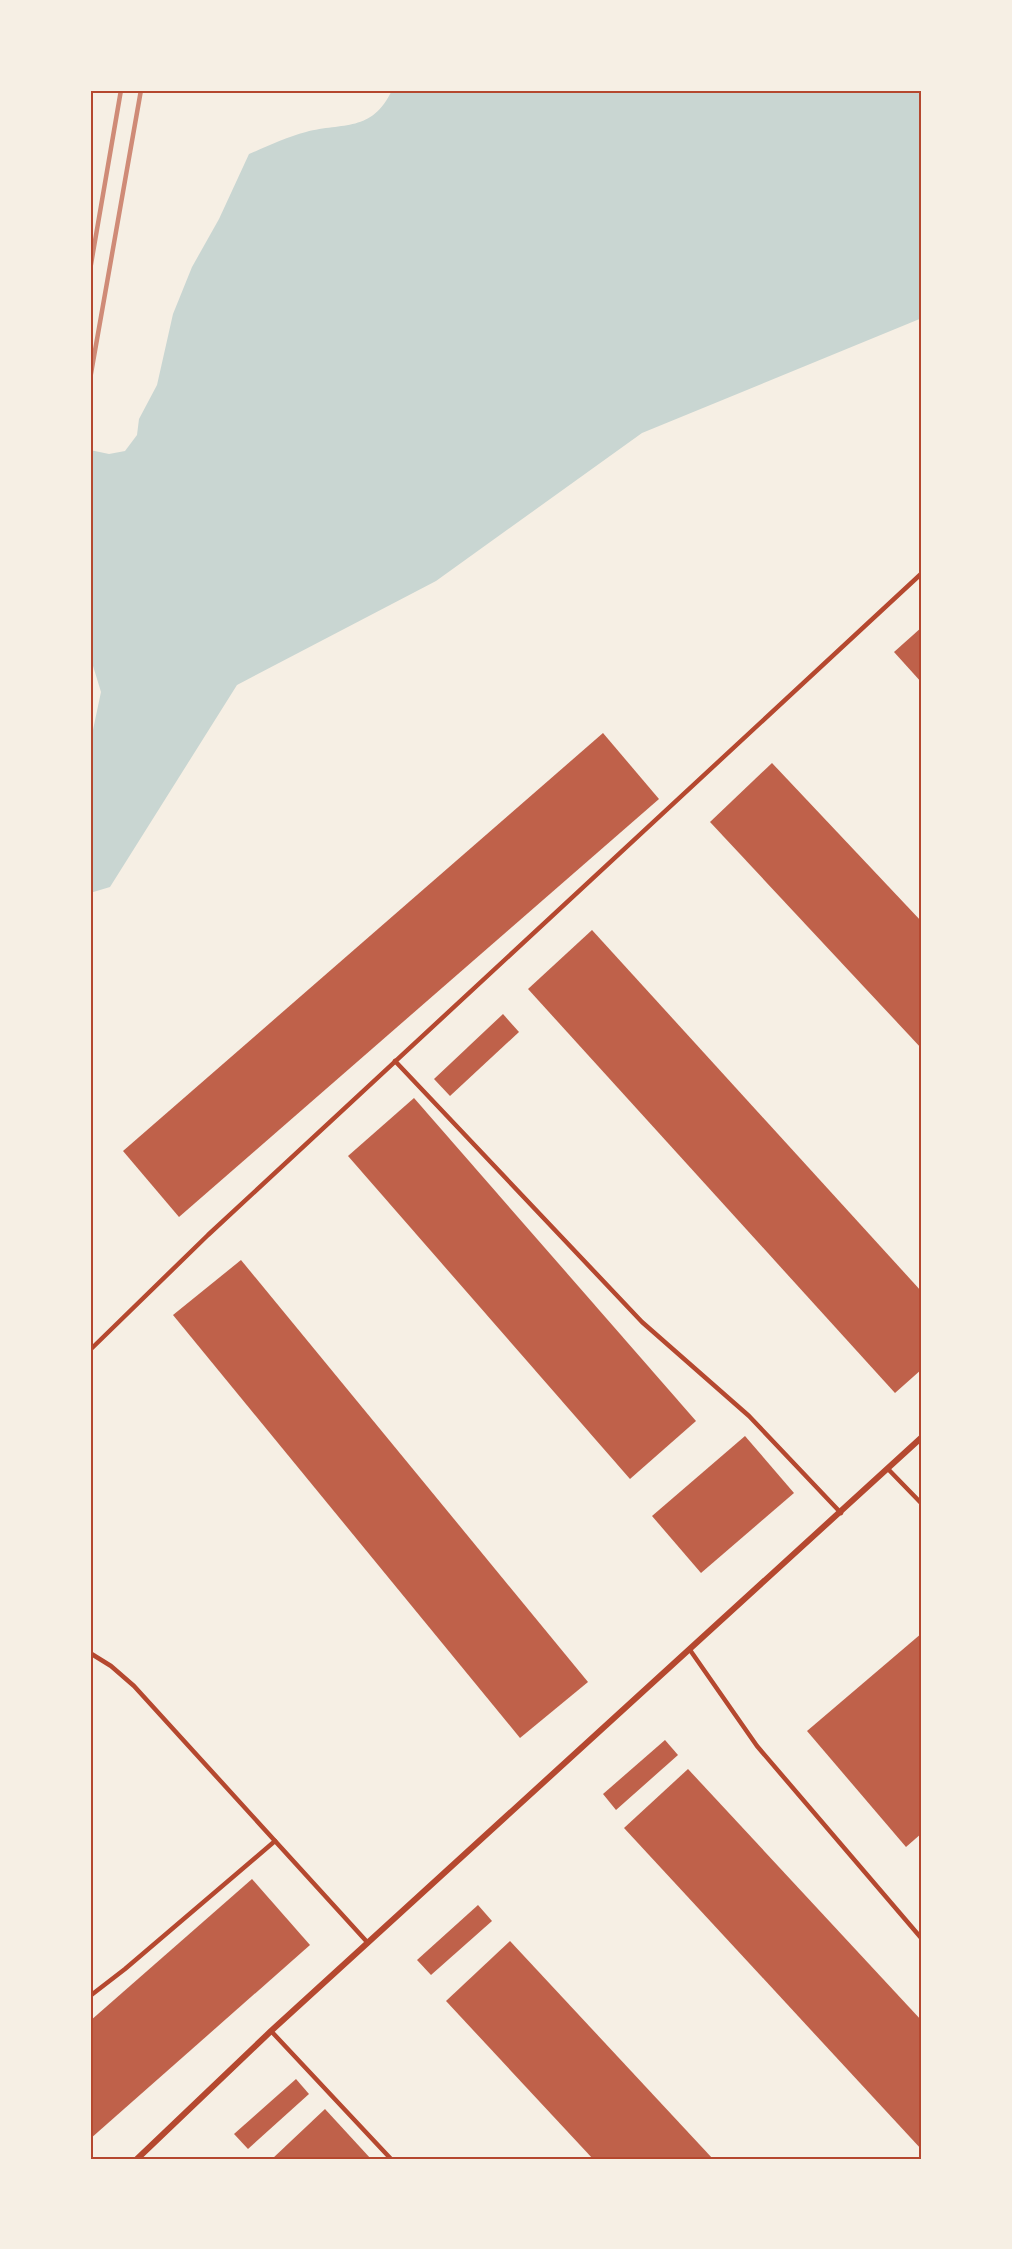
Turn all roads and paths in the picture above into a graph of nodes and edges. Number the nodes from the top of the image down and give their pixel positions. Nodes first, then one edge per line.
1 (922, 573) edge
2 (395, 1061) junction
3 (90, 1350) edge
4 (922, 1437) edge
5 (888, 1469) junction
6 (922, 1504) edge
7 (841, 1513) junction
8 (690, 1650) junction
9 (90, 1653) edge
10 (275, 1841) junction
11 (922, 1939) edge
12 (368, 1943) junction
13 (90, 1996) edge
14 (271, 2031) junction
15 (137, 2159) edge
16 (391, 2159) edge

1 - 2 lane
2 - 3 lane
2 - 7 lane
4 - 5 street
5 - 6 lane
5 - 7 street
7 - 8 street
8 - 11 lane
8 - 12 street
9 - 10 lane
10 - 12 lane
10 - 13 lane
12 - 14 street
14 - 15 street
14 - 16 lane

